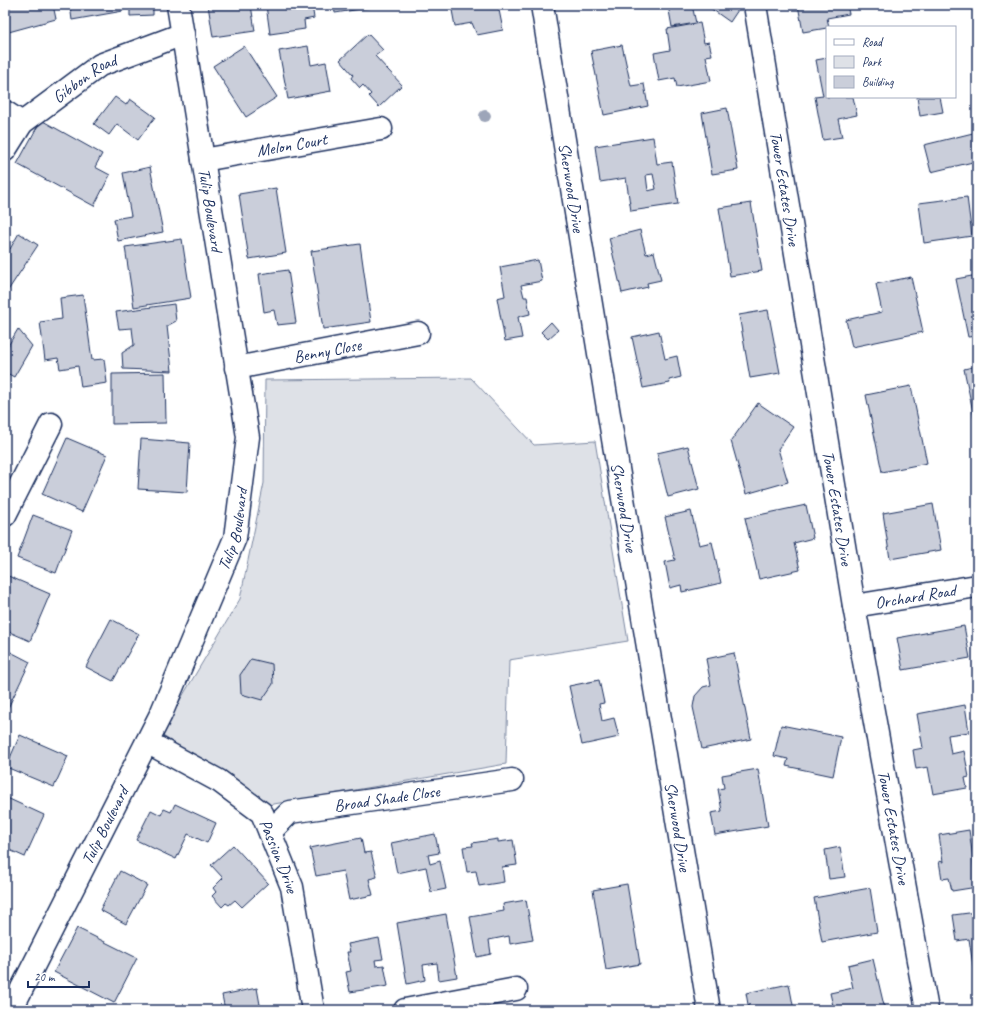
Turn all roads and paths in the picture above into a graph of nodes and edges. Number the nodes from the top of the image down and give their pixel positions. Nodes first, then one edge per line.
1 (178, 5) edge
2 (542, 5) edge
3 (755, 5) edge
4 (183, 34) junction
5 (14, 117) edge
6 (381, 129) dead end
7 (5, 150) edge
8 (203, 160) junction
9 (418, 333) dead end
10 (236, 368) junction
11 (51, 424) dead end
12 (5, 515) edge
13 (977, 586) edge
14 (854, 606) junction
15 (147, 742) junction
16 (512, 780) dead end
17 (270, 832) junction
18 (516, 989) dead end
19 (10, 1010) edge
20 (313, 1010) edge
21 (405, 1010) edge
22 (709, 1010) edge
23 (926, 1010) edge

1 - 4 street, Tulip Boulevard
2 - 22 street, Sherwood Drive
3 - 14 street, Tower Estates Drive
4 - 5 street, Gibbon Road
4 - 8 street, Tulip Boulevard
5 - 7 street, Gibbon Road
6 - 8 street, Melon Court
8 - 10 street, Tulip Boulevard
9 - 10 street, Benny Close
10 - 15 street, Tulip Boulevard
11 - 12 street
13 - 14 street, Orchard Road
14 - 23 street, Tower Estates Drive
15 - 17 street, Passion Drive
15 - 19 street, Tulip Boulevard
16 - 17 street, Broad Shade Close
17 - 20 street, Passion Drive
18 - 21 street

